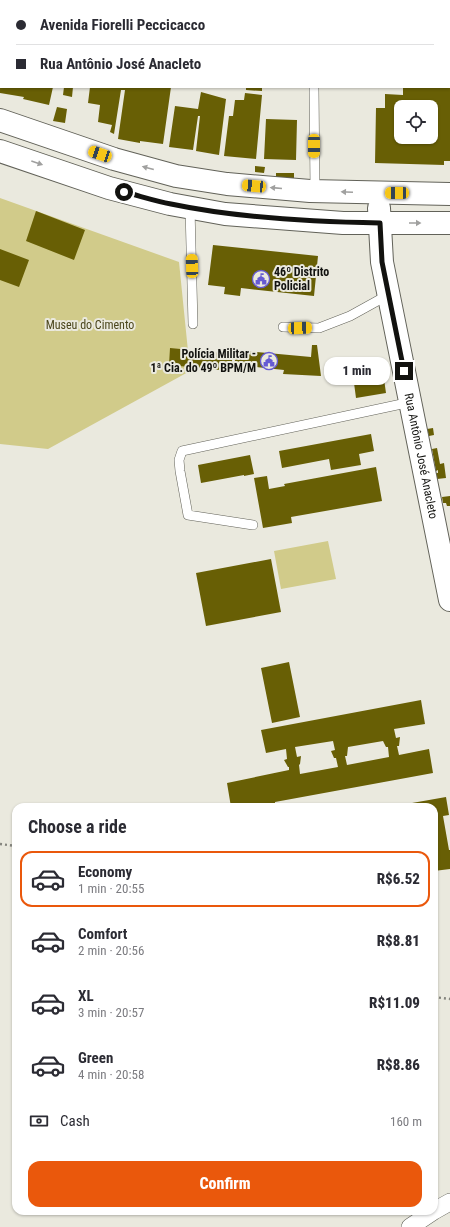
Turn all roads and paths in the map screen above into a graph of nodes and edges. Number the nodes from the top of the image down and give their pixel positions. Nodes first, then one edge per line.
1 (314, 88) edge
2 (0, 120) edge
3 (0, 151) edge
4 (315, 191) junction
5 (379, 193) junction
6 (450, 194) edge
7 (190, 208) junction
8 (380, 223) junction
9 (450, 224) edge
10 (389, 294) junction
11 (193, 324) dead end
12 (283, 327) dead end
13 (411, 402) junction
14 (253, 525) dead end
15 (450, 600) edge
16 (0, 844) edge
17 (12, 846) edge
18 (438, 998) edge
19 (450, 999) edge
20 (450, 1202) edge
21 (438, 1209) edge
22 (428, 1215) edge
23 (410, 1227) edge

1 - 4 lane
4 -> 2 main road
3 -> 7 main road
5 -> 4 main road
5 - 6 main road
5 - 8 main road, Rua Antônio José Anacleto
7 - 8 main road
7 - 11 lane
8 -> 9 main road
8 - 10 main road, Rua Antônio José Anacleto
10 - 12 lane
10 - 13 main road, Rua Antônio José Anacleto
13 - 14 lane
13 - 15 main road, Rua Antônio José Anacleto
16 - 17 path
18 - 19 path
20 - 21 street
22 - 23 street

